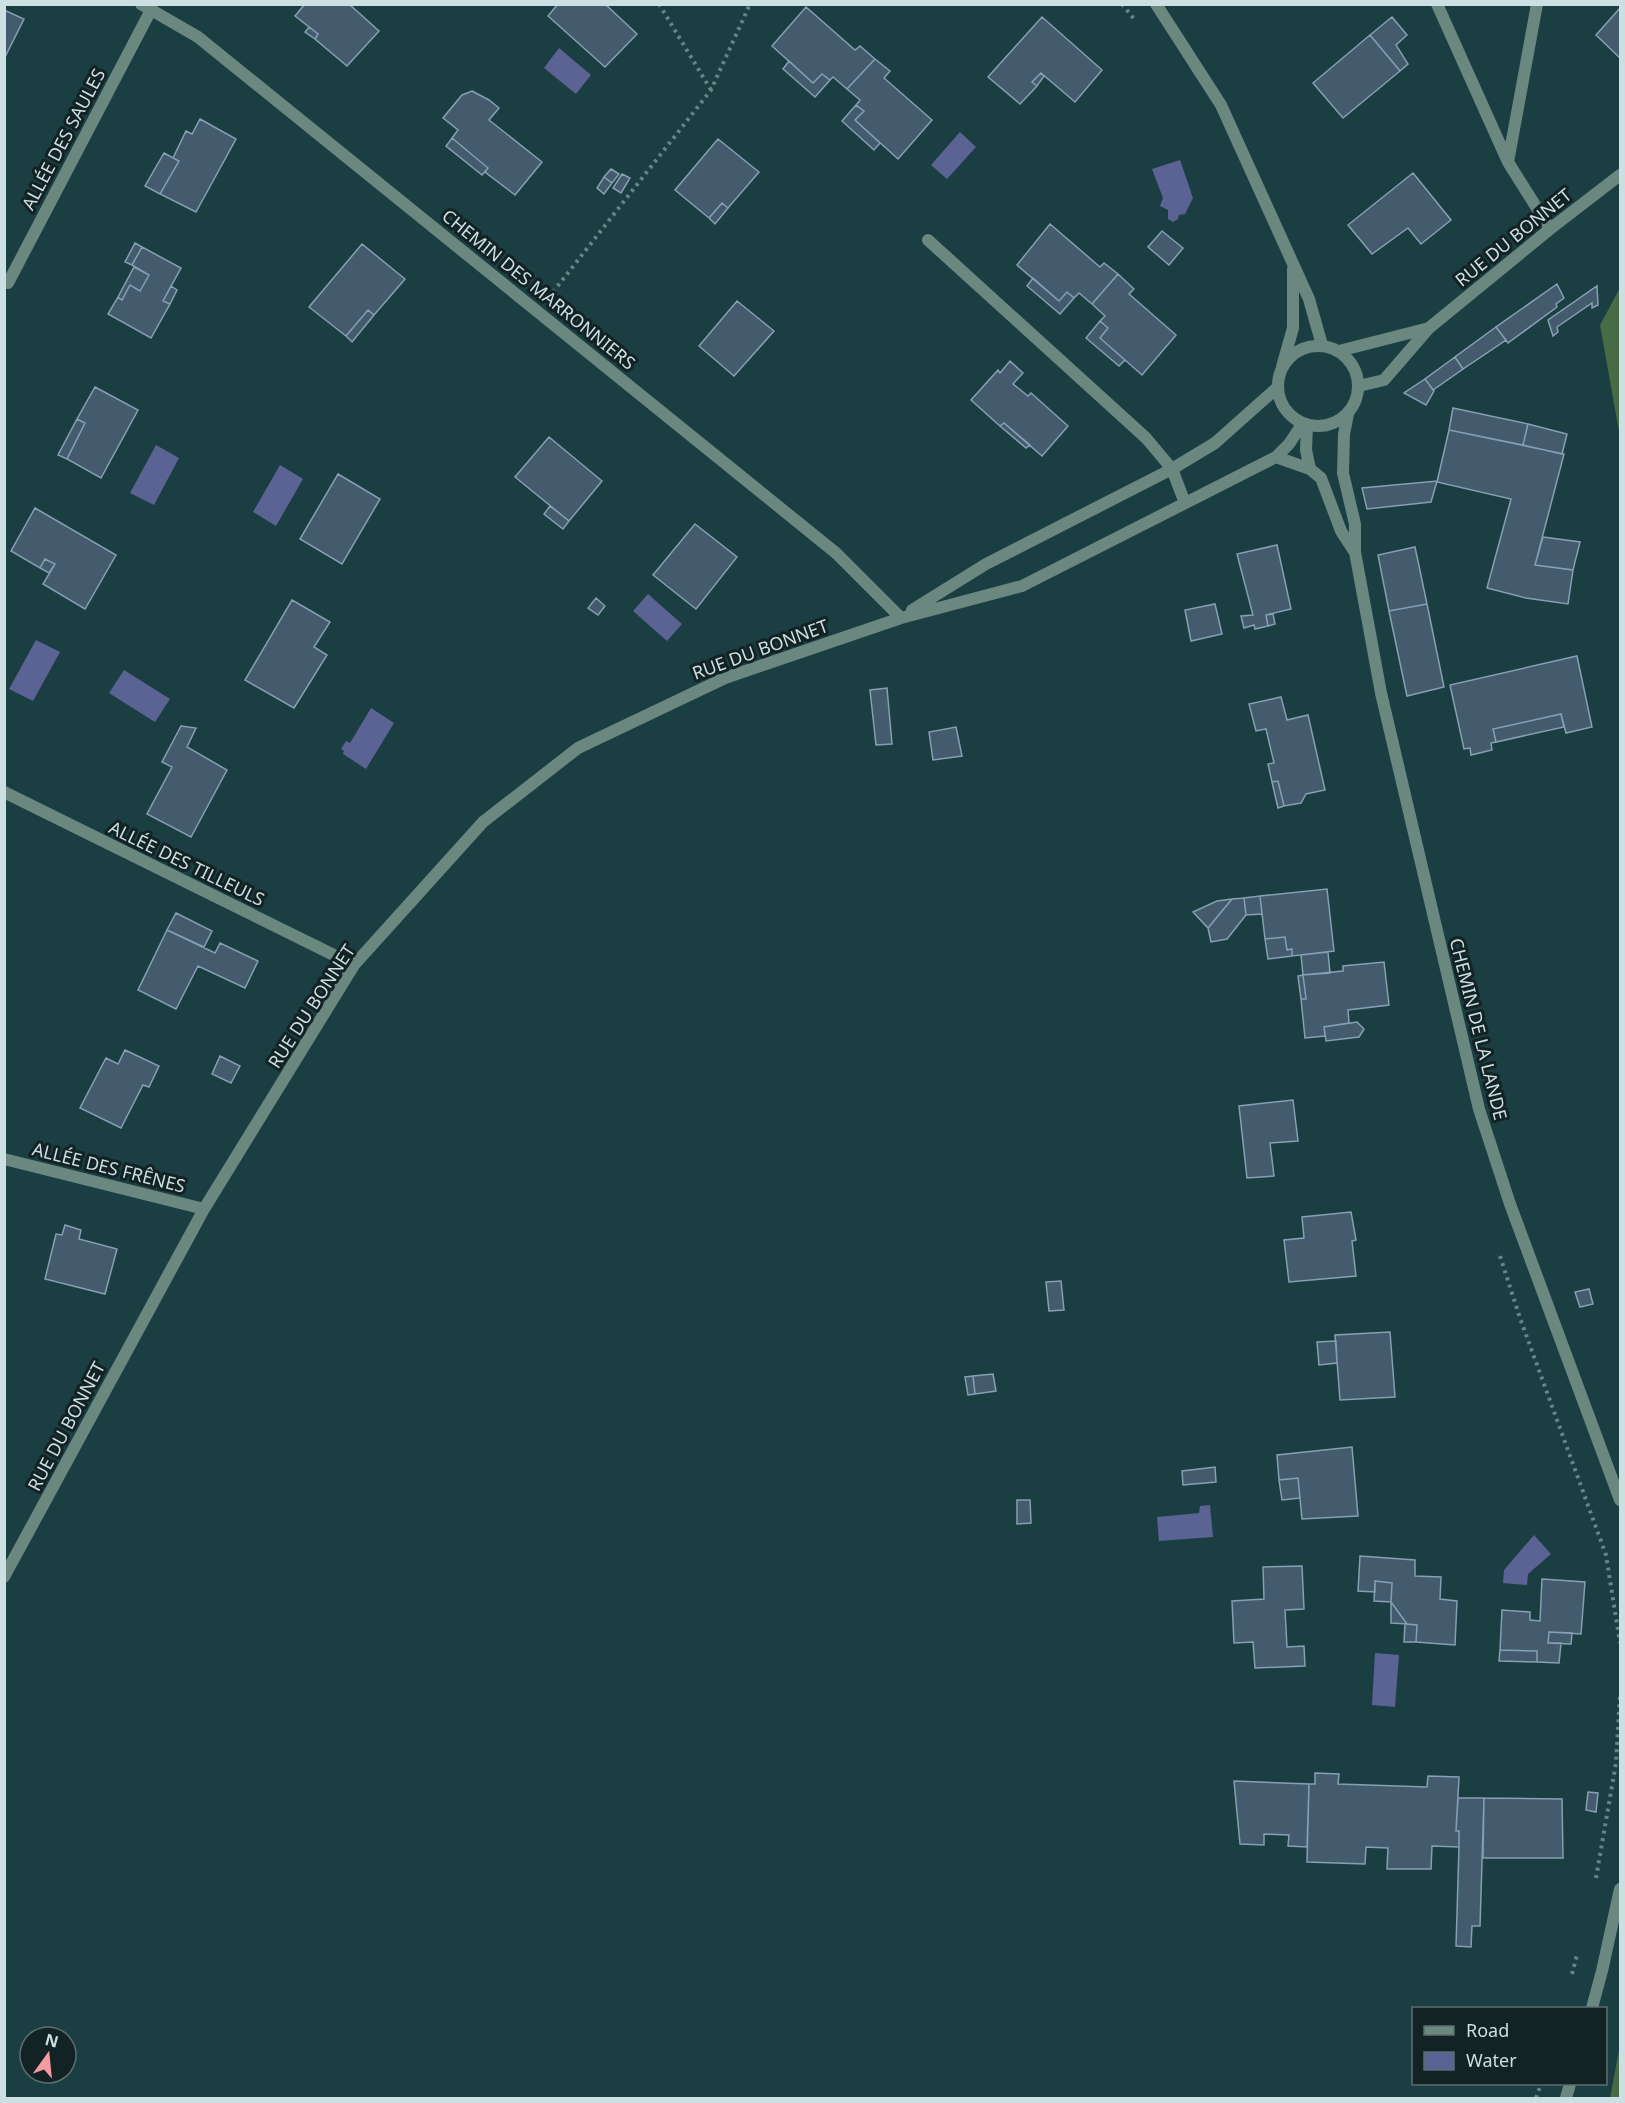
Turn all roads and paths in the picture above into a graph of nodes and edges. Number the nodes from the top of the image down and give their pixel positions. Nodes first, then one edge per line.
1 (659, 4) edge
2 (750, 4) edge
3 (1156, 4) edge
4 (1437, 4) edge
5 (1537, 4) edge
6 (146, 7) edge
7 (711, 90) junction
8 (1508, 162) junction
9 (1620, 175) edge
10 (1550, 229) junction
11 (928, 240) dead end
12 (1293, 267) junction
13 (4, 281) edge
14 (538, 312) junction
15 (1429, 328) junction
16 (1322, 345) junction
17 (1339, 351) junction
18 (1282, 367) junction
19 (1359, 386) junction
20 (1278, 387) junction
21 (1348, 414) junction
22 (1305, 424) junction
23 (1276, 457) junction
24 (1172, 469) junction
25 (1310, 470) junction
26 (1185, 503) junction
27 (1355, 552) junction
28 (901, 618) junction
29 (4, 792) edge
30 (354, 965) junction
31 (4, 1159) edge
32 (204, 1209) junction
33 (1620, 1500) edge
34 (4, 1577) edge
35 (1620, 1695) edge
36 (1594, 1888) dead end
37 (1620, 1889) edge
38 (1578, 1954) dead end
39 (1572, 1976) dead end
40 (1592, 2007) edge

1 - 7 path
2 - 7 path
3 - 12 street
4 - 8 street
5 - 8 street
6 - 13 street, ALLÉE DES SAULES
6 - 14 street, CHEMIN DES MARRONNIERS
7 - 14 path
8 - 10 street
9 - 10 street, RUE DU BONNET
10 - 15 street, RUE DU BONNET
11 - 24 street
12 - 16 street
12 - 18 street
14 - 28 street, CHEMIN DES MARRONNIERS
15 - 17 street, RUE DU BONNET
15 - 19 street, RUE DU BONNET
16 - 17 street
16 - 18 street
17 - 19 street
18 - 20 street
19 - 21 street
20 - 22 street
20 - 24 street, RUE DU BONNET
21 - 22 street
21 - 27 street, CHEMIN DE LA LANDE
22 - 23 street, RUE DU BONNET
22 - 25 street, CHEMIN DE LA LANDE
23 - 25 street
23 - 26 street, RUE DU BONNET
24 - 26 street
24 - 28 street, RUE DU BONNET
25 - 27 street, CHEMIN DE LA LANDE
26 - 28 street, RUE DU BONNET
27 - 33 street, CHEMIN DE LA LANDE
28 - 30 street, RUE DU BONNET
29 - 30 street, ALLÉE DES TILLEULS
30 - 32 street, RUE DU BONNET
31 - 32 street, ALLÉE DES FRÊNES
32 - 34 street, RUE DU BONNET
35 - 36 path
37 - 40 street
38 - 39 path

